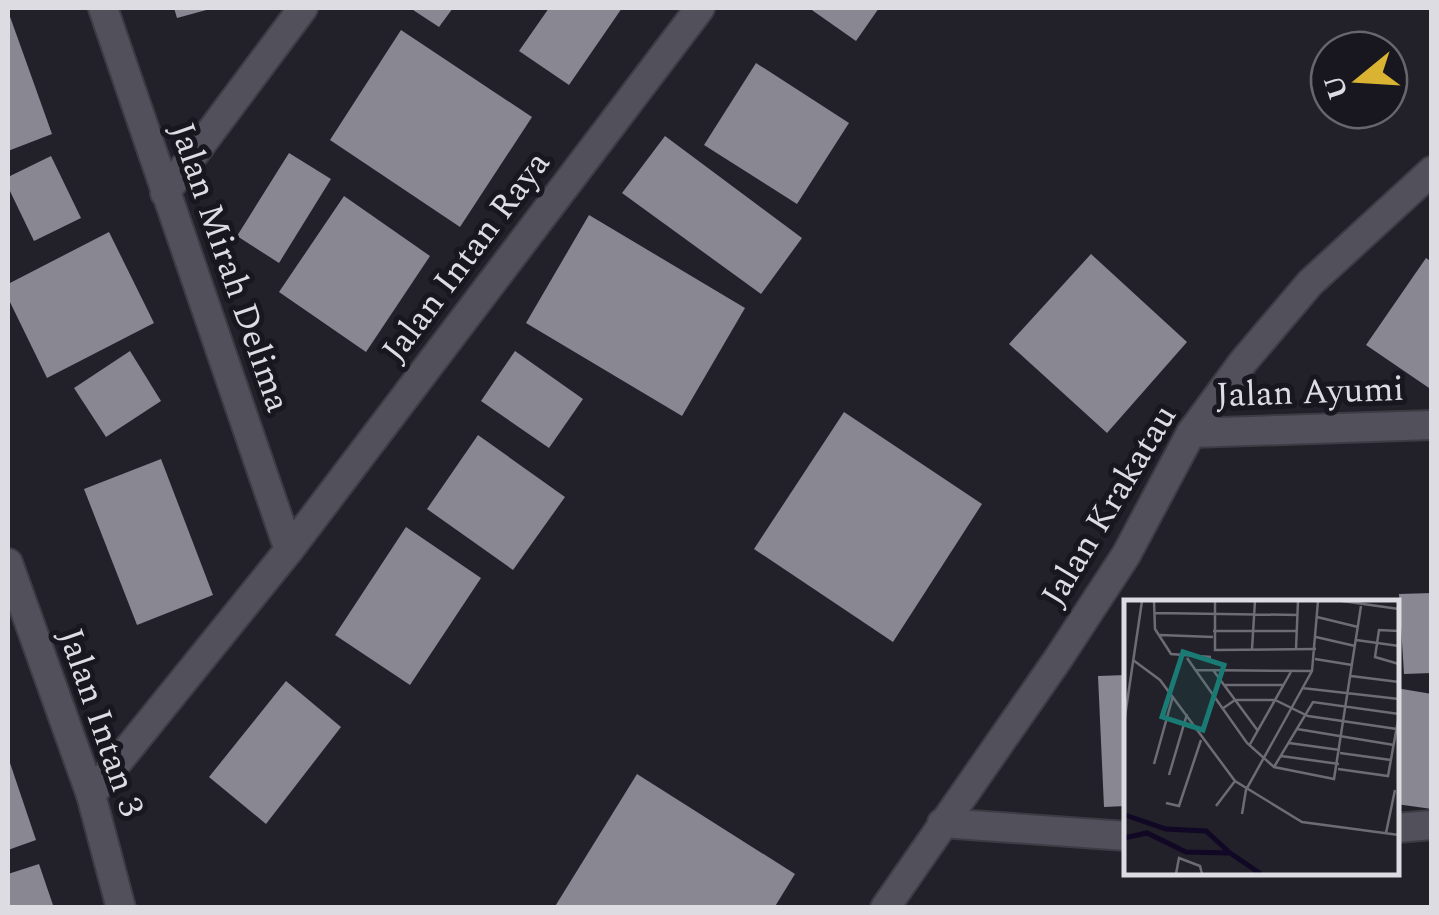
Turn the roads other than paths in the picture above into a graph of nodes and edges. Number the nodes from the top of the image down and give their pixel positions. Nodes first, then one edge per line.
1 (103, 8) edge
2 (302, 8) edge
3 (700, 8) edge
4 (1432, 171) edge
5 (165, 194) junction
6 (1432, 425) edge
7 (1191, 432) junction
8 (289, 550) junction
9 (8, 563) edge
10 (91, 795) junction
11 (942, 822) junction
12 (1432, 825) edge
13 (1399, 828) edge
14 (1124, 836) edge
15 (121, 908) edge
16 (885, 908) edge

1 - 5 street, Jalan Mirah Delima
2 - 5 street
3 - 8 street, Jalan Intan Raya
4 - 7 street, Jalan Krakatau
5 - 8 street, Jalan Mirah Delima
6 - 7 street, Jalan Ayumi
7 - 11 street, Jalan Krakatau
8 - 10 street, Jalan Intan Raya
9 - 10 street, Jalan Intan 3
10 - 15 street, Jalan Intan 3
11 - 14 street
11 - 16 street, Jalan Krakatau
12 - 13 street

